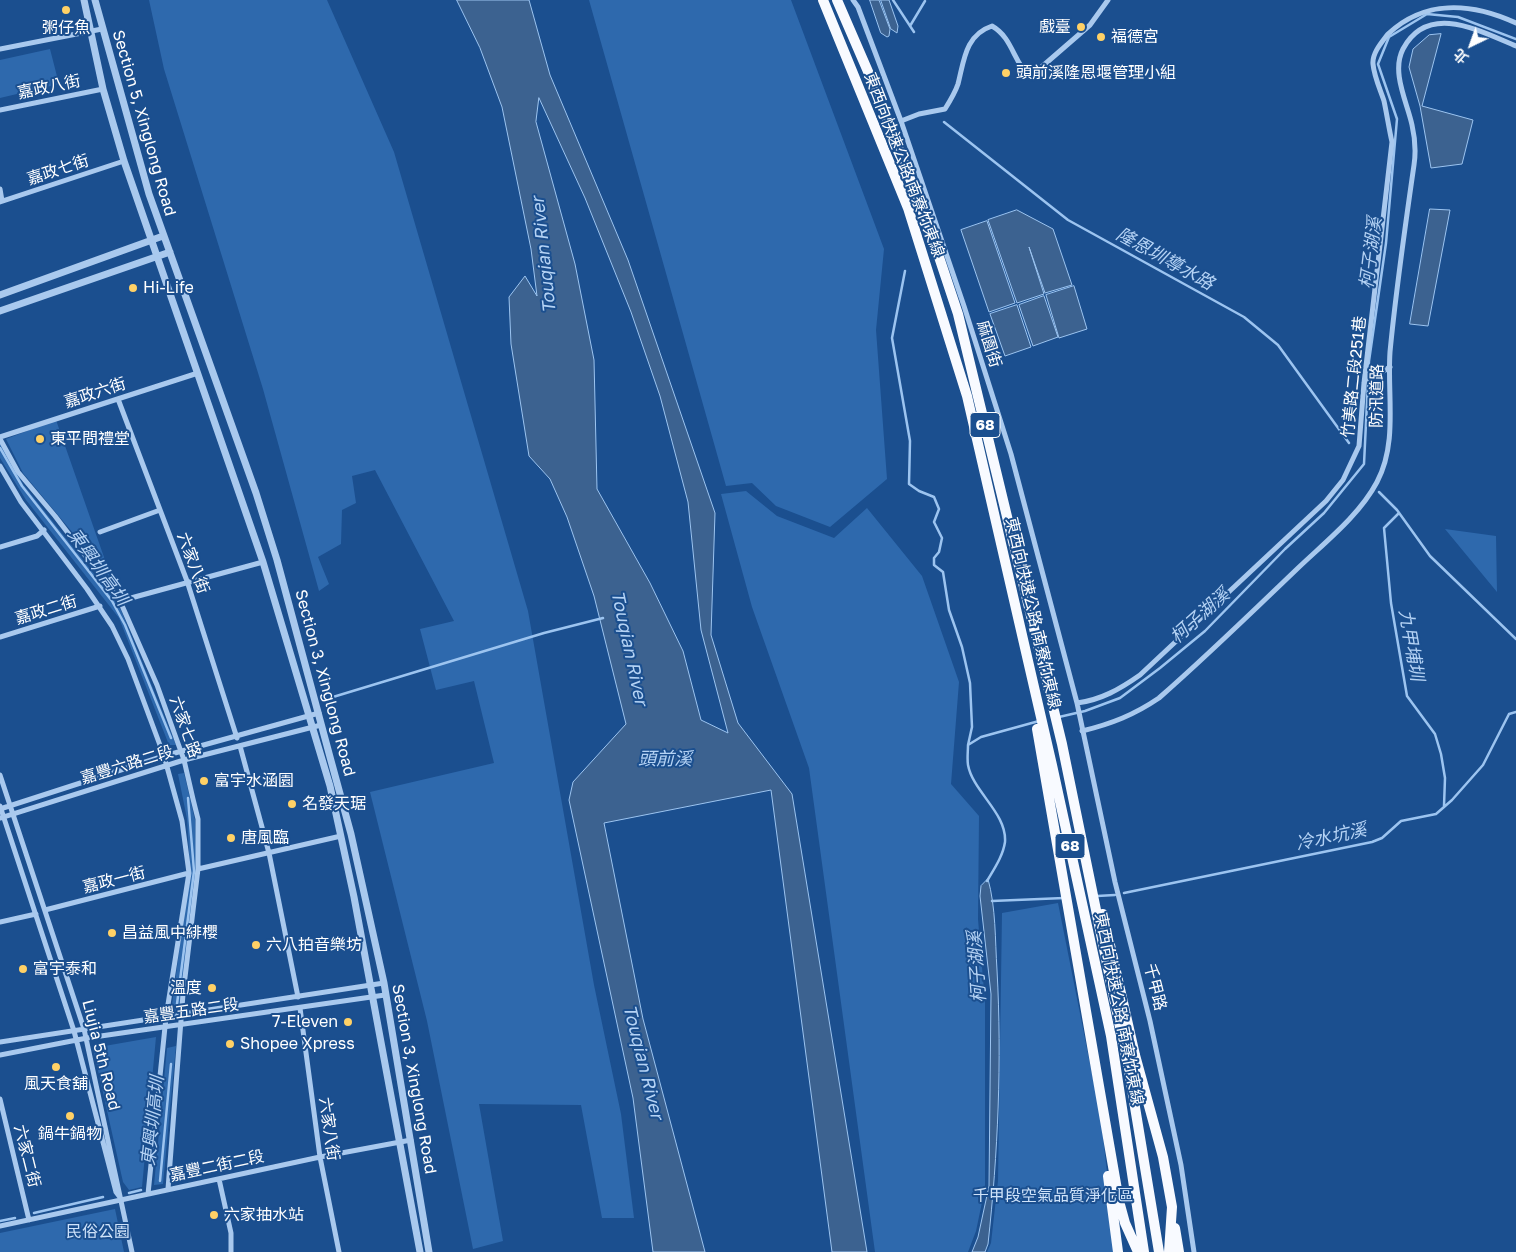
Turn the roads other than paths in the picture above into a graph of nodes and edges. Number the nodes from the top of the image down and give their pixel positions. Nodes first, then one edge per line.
1 (84, 0) edge
2 (95, 0) edge
3 (823, 0) edge
4 (837, 0) edge
5 (853, 0) edge
6 (1108, 0) edge
7 (1454, 1) edge
8 (1434, 3) dead end
9 (1516, 23) edge
10 (102, 29) junction
11 (91, 31) junction
12 (1515, 44) edge
13 (0, 49) edge
14 (103, 88) junction
15 (0, 110) edge
16 (901, 121) junction
17 (124, 161) junction
18 (0, 189) edge
19 (1, 202) edge
20 (163, 236) junction
21 (151, 240) junction
22 (170, 252) junction
23 (158, 256) junction
24 (0, 295) edge
25 (0, 311) edge
26 (1390, 367) junction
27 (198, 373) junction
28 (1364, 383) junction
29 (118, 399) junction
30 (0, 438) edge
31 (0, 466) edge
32 (160, 510) junction
33 (44, 530) junction
34 (100, 532) dead end
35 (0, 547) edge
36 (264, 562) junction
37 (187, 581) junction
38 (120, 601) junction
39 (100, 606) junction
40 (0, 637) edge
41 (1027, 656) junction
42 (1077, 703) junction
43 (319, 713) junction
44 (310, 716) junction
45 (322, 725) junction
46 (313, 726) junction
47 (1082, 731) junction
48 (237, 738) junction
49 (240, 746) junction
50 (182, 752) junction
51 (164, 756) junction
52 (184, 760) junction
53 (166, 766) junction
54 (0, 775) edge
55 (10, 805) junction
56 (0, 808) edge
57 (13, 814) junction
58 (2, 818) edge
59 (341, 836) junction
60 (269, 853) junction
61 (1088, 865) junction
62 (198, 868) junction
63 (189, 873) junction
64 (45, 910) junction
65 (36, 914) junction
66 (0, 922) edge
67 (384, 983) junction
68 (370, 985) junction
69 (385, 994) junction
70 (298, 997) junction
71 (372, 997) junction
72 (300, 1008) junction
73 (181, 1015) junction
74 (166, 1018) junction
75 (181, 1026) junction
76 (166, 1028) junction
77 (84, 1030) junction
78 (74, 1031) junction
79 (1116, 1035) junction
80 (87, 1038) junction
81 (77, 1040) junction
82 (0, 1042) edge
83 (0, 1054) edge
84 (0, 1099) edge
85 (1104, 1120) junction
86 (411, 1140) junction
87 (401, 1142) junction
88 (320, 1157) junction
89 (219, 1179) junction
90 (168, 1189) junction
91 (148, 1194) junction
92 (123, 1200) junction
93 (1172, 1207) junction
94 (29, 1220) junction
95 (0, 1226) edge
96 (132, 1252) edge
97 (230, 1252) edge
98 (338, 1252) edge
99 (420, 1252) edge
100 (429, 1252) edge
101 (1118, 1252) edge
102 (1138, 1252) edge
103 (1144, 1252) edge
104 (1158, 1252) edge
105 (1169, 1252) edge
106 (1179, 1252) edge
107 (1194, 1252) edge

1 - 11 street, Section 5, Xinglong Road
2 - 10 street, Section 5, Xinglong Road
3 - 41 highway, 東西向快速公路 南寮竹東線 / 68
4 - 61 highway, 東西向快速公路 南寮竹東線 / 68
5 - 16 street, 麻園街
6 - 16 street
7 - 9 street
8 - 28 street, 竹美路二段251巷
10 - 11 street
10 - 20 street, Section 5, Xinglong Road
11 - 13 street
11 - 14 street, Section 5, Xinglong Road
12 - 26 street, 防汛道路
14 - 15 street, 嘉政八街
14 - 17 street, Section 5, Xinglong Road
16 - 42 street, 麻園街
17 - 19 street, 嘉政七街
17 - 21 street, Section 5, Xinglong Road
18 - 19 street
20 - 21 street
20 - 22 street, Section 5, Xinglong Road
21 - 23 street, Section 5, Xinglong Road
21 - 24 street
22 - 23 street
22 - 43 street, Section 3, Xinglong Road
23 - 25 street
23 - 27 street, Section 3, Xinglong Road
26 - 28 street
26 - 47 street, 防汛道路
27 - 29 street, 嘉政六街
27 - 36 street, Section 3, Xinglong Road
28 - 42 street, 竹美路二段251巷
29 - 30 street, 嘉政六街
29 - 32 street, 六家八街
30 - 38 street, 六家七路
31 - 33 street, 六家七路
32 - 34 street
32 - 37 street, 六家八街
33 - 35 street
33 - 39 street, 六家七路
36 - 37 street
36 - 44 street, Section 3, Xinglong Road
37 - 38 street
37 - 48 street, 六家八街
38 - 50 street, 六家七路
39 - 40 street, 嘉政二街
39 - 51 street, 六家七路
41 - 79 highway, 東西向快速公路 南寮竹東線 / 68
41 - 85 highway
42 - 47 street, 麻園街
43 - 44 street, 嘉豐六路二段
43 - 45 street, Section 3, Xinglong Road
44 - 46 street, Section 3, Xinglong Road
44 - 48 street, 嘉豐六路二段
45 - 46 street, 嘉豐六路二段
45 - 67 street, Section 3, Xinglong Road
46 - 49 street, 嘉豐六路二段
46 - 59 street, Section 3, Xinglong Road
47 - 107 street, 千甲路
48 - 50 street, 嘉豐六路二段
49 - 52 street, 嘉豐六路二段
49 - 60 street
50 - 51 street, 嘉豐六路二段
50 - 52 street, 六家七路
51 - 53 street, 六家七路
51 - 55 street, 嘉豐六路二段
52 - 53 street, 嘉豐六路二段
52 - 62 street, 六家七路
53 - 57 street, 嘉豐六路二段
53 - 63 street, 六家七路
54 - 55 street, Liujia 5th Road
55 - 56 street, 嘉豐六路二段
55 - 57 street, Liujia 5th Road
56 - 58 street, Liujia 5th Road
57 - 58 street, 嘉豐六路二段
57 - 64 street, Liujia 5th Road
58 - 65 street, Liujia 5th Road
59 - 60 street
59 - 68 street, Section 3, Xinglong Road
60 - 62 street
60 - 70 street
61 - 79 highway, 東西向快速公路 南寮竹東線 / 68
61 - 93 highway
62 - 73 street, 六家七路
63 - 64 street, 嘉政一街
63 - 74 street, 六家七路
64 - 77 street, Liujia 5th Road
65 - 66 street
65 - 78 street, Liujia 5th Road
67 - 68 street, 嘉豐五路二段
67 - 69 street, Section 3, Xinglong Road
68 - 70 street, 嘉豐五路二段
68 - 71 street, Section 3, Xinglong Road
69 - 71 street, 嘉豐五路二段
69 - 86 street, Section 3, Xinglong Road
70 - 73 street, 嘉豐五路二段
71 - 72 street, 嘉豐五路二段
71 - 87 street, Section 3, Xinglong Road
72 - 75 street, 嘉豐五路二段
72 - 88 street, 六家八街
73 - 74 street, 嘉豐五路二段
73 - 75 street, 六家七路
74 - 76 street, 六家七路
74 - 77 street, 嘉豐五路二段
75 - 76 street, 嘉豐五路二段
75 - 90 street, 六家七路
76 - 80 street, 嘉豐五路二段
76 - 91 street, 六家七路
77 - 78 street, 嘉豐五路二段
77 - 80 street, Liujia 5th Road
78 - 81 street, Liujia 5th Road
78 - 82 street, 嘉豐五路二段
79 - 103 highway, 東西向快速公路 南寮竹東線 / 68
79 - 104 highway, 東西向快速公路 南寮竹東線 / 68
80 - 81 street, 嘉豐五路二段
80 - 92 street, Liujia 5th Road
81 - 83 street, 嘉豐五路二段
81 - 92 street, Liujia 5th Road
84 - 94 street, 六家二街
85 - 101 highway
85 - 102 highway
86 - 87 street, 嘉豐二街二段
86 - 100 street, Section 3, Xinglong Road
87 - 88 street, 嘉豐二街二段
87 - 99 street, Section 3, Xinglong Road
88 - 89 street, 嘉豐二街二段
88 - 98 street, 六家八街
89 - 90 street, 嘉豐二街二段
89 - 97 street
90 - 91 street, 嘉豐二街二段
91 - 92 street, 嘉豐二街二段
92 - 94 street, 嘉豐二街二段
92 - 96 street, Liujia 5th Road
93 - 105 highway
93 - 106 highway
94 - 95 street, 嘉豐二街二段

